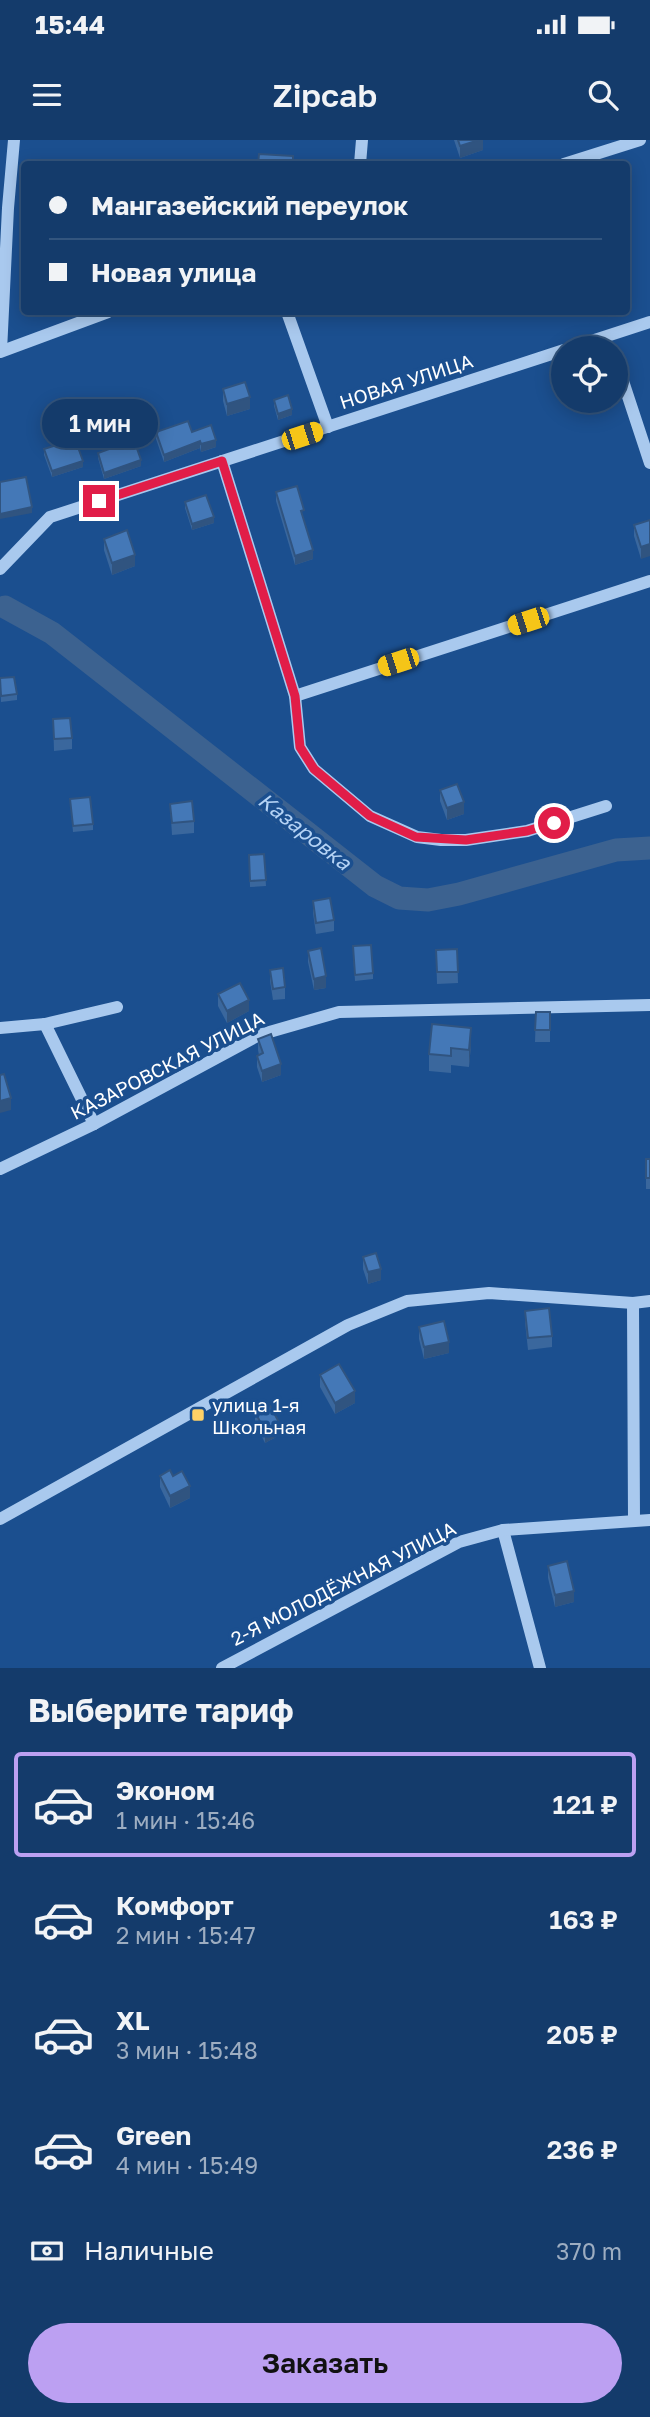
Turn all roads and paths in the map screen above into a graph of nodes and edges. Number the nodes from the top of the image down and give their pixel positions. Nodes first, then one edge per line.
1 (14, 140) edge
2 (362, 140) edge
3 (640, 140) edge
4 (360, 161) edge
5 (574, 161) edge
6 (4, 207) edge
7 (100, 315) edge
8 (288, 315) edge
9 (650, 322) edge
10 (622, 336) edge
11 (1, 352) edge
12 (551, 354) edge
13 (628, 396) edge
14 (328, 427) junction
15 (222, 461) junction
16 (650, 463) edge
17 (0, 569) edge
18 (650, 581) edge
19 (295, 696) junction
20 (606, 806) dead end
21 (650, 1005) edge
22 (117, 1007) dead end
23 (45, 1024) junction
24 (0, 1028) edge
25 (94, 1124) junction
26 (0, 1169) edge
27 (650, 1301) edge
28 (633, 1303) junction
29 (0, 1519) edge
30 (634, 1520) junction
31 (650, 1520) edge
32 (503, 1530) junction
33 (222, 1668) edge
34 (540, 1668) edge

1 - 6 street
2 - 4 street
3 - 5 street
6 - 11 street
7 - 11 street
8 - 14 street
9 - 10 street
12 - 14 street, НОВАЯ УЛИЦА
13 - 16 street
14 - 15 street, НОВАЯ УЛИЦА
15 - 17 street, НОВАЯ УЛИЦА
15 - 19 street
18 - 19 street
19 - 20 street
21 - 25 street, КАЗАРОВСКАЯ УЛИЦА
22 - 23 street
23 - 24 street
23 - 25 street
25 - 26 street, КАЗАРОВСКАЯ УЛИЦА
27 - 28 street
28 - 29 street
28 - 30 street
30 - 31 street, 2-Я МОЛОДЁЖНАЯ УЛИЦА
30 - 32 street, 2-Я МОЛОДЁЖНАЯ УЛИЦА
32 - 33 street, 2-Я МОЛОДЁЖНАЯ УЛИЦА
32 - 34 street

